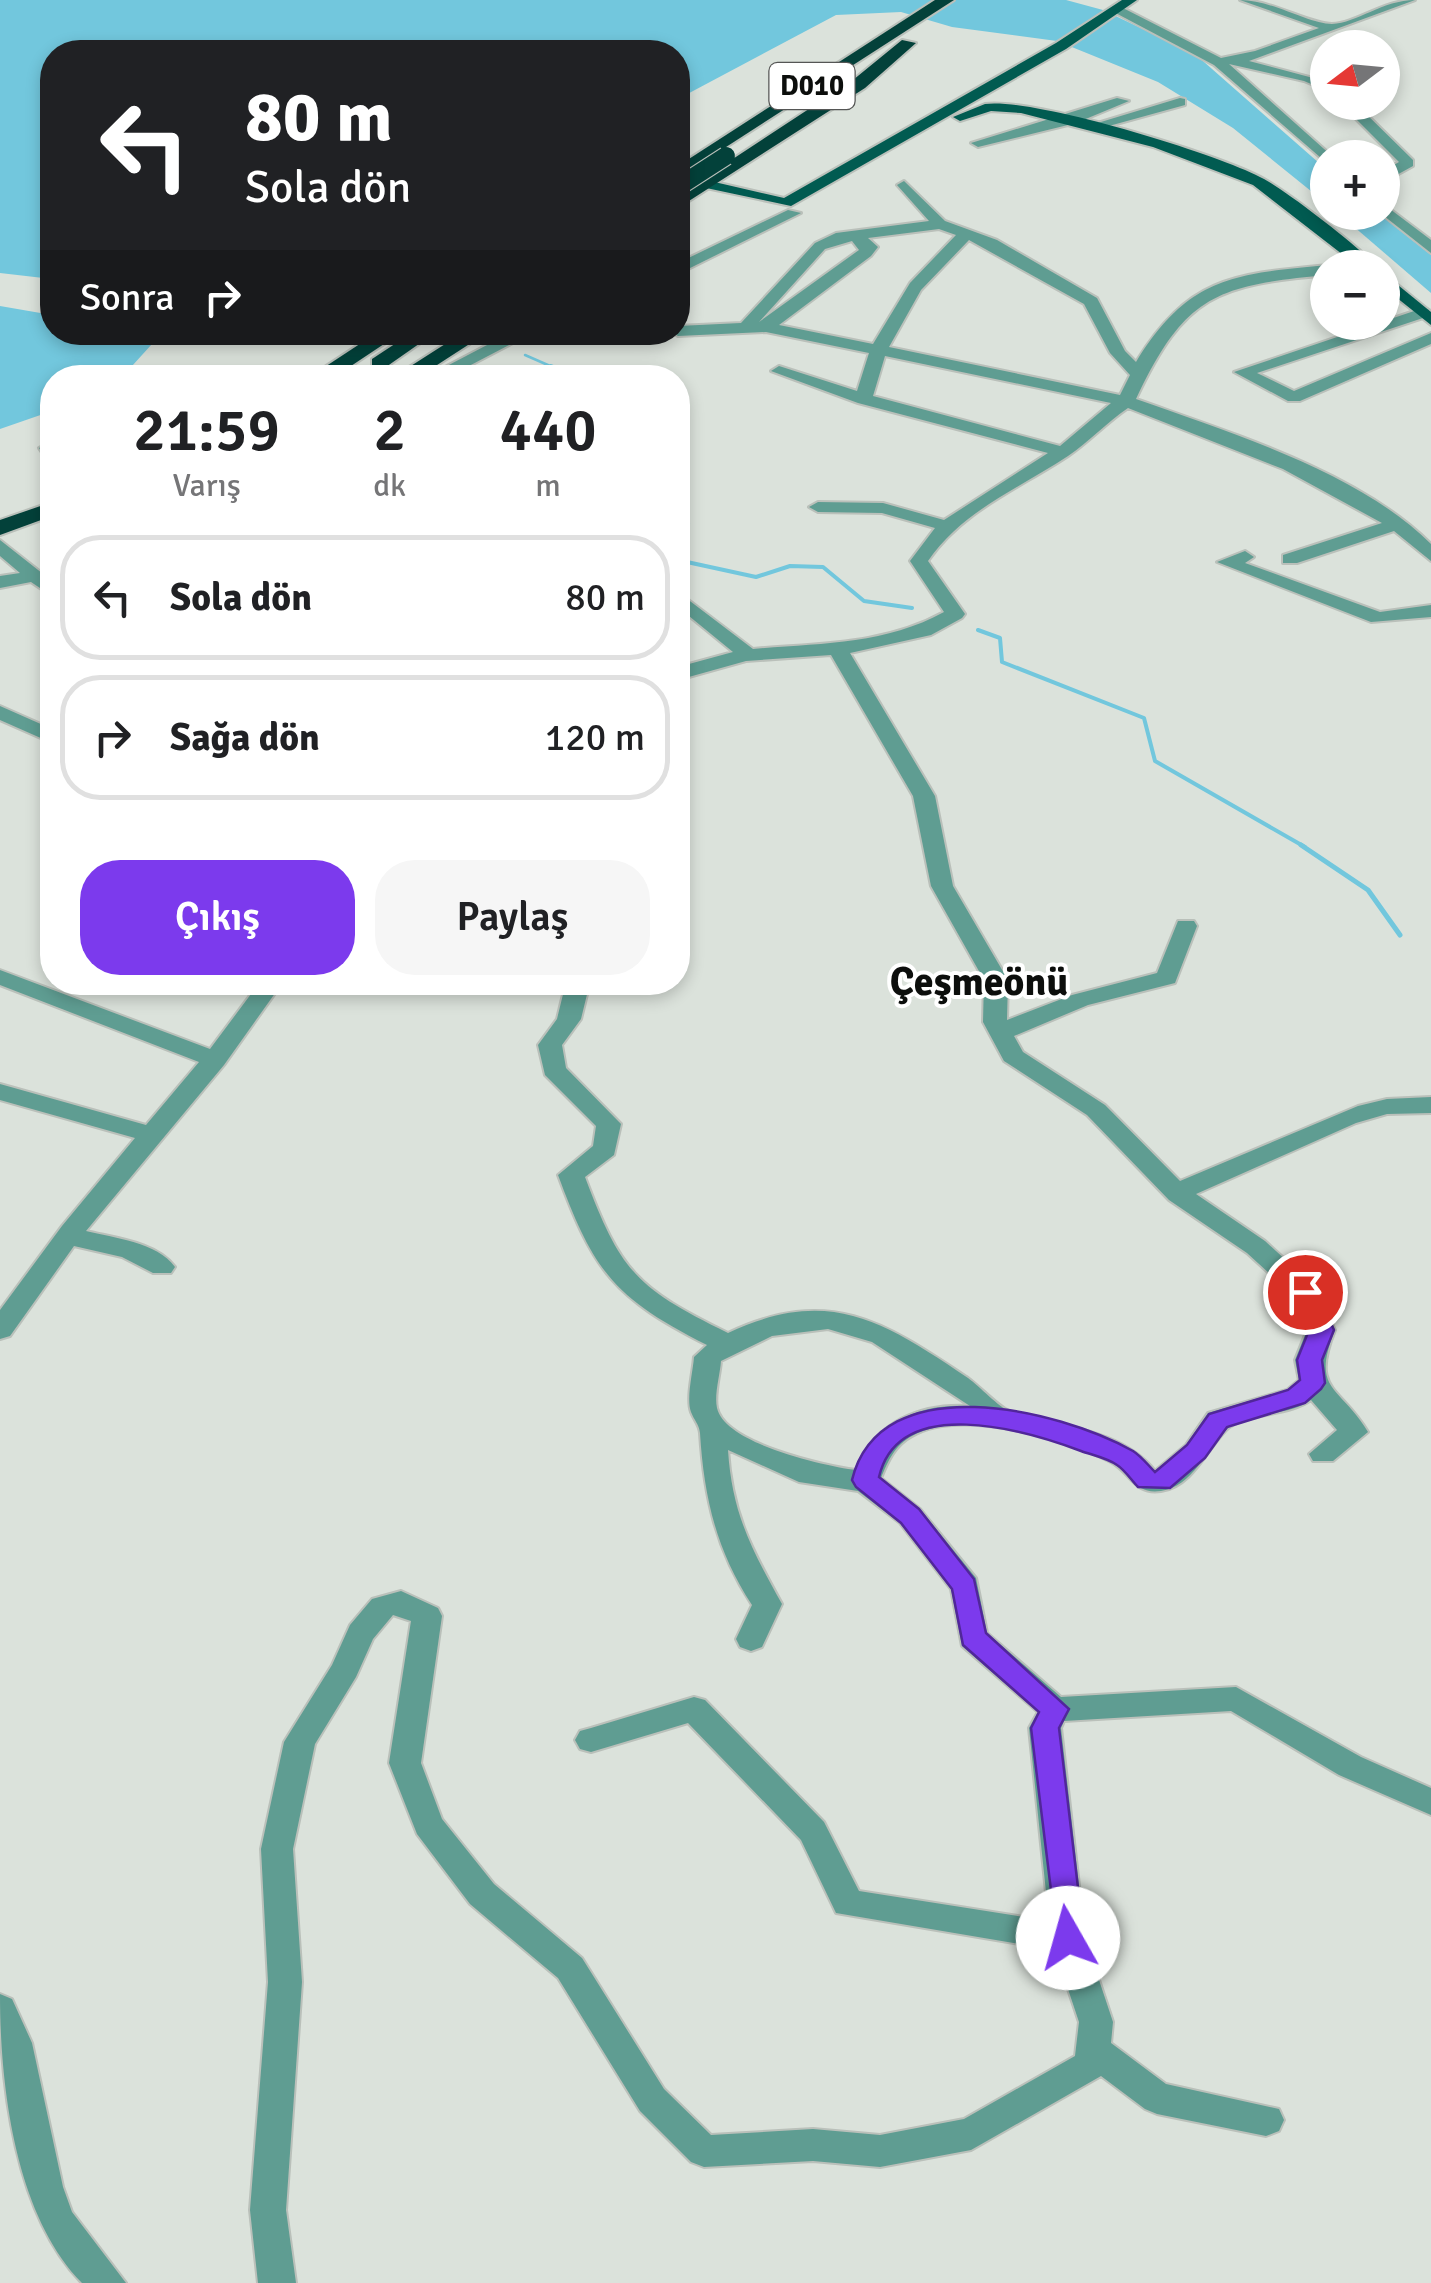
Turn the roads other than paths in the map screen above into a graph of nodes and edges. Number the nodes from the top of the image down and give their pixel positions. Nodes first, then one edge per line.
1 (946, 0) edge
2 (968, 0) edge
3 (1246, 0) edge
4 (1365, 0) edge
5 (1409, 0) edge
6 (1299, 1) edge
7 (1121, 6) edge
8 (1281, 12) junction
9 (1331, 12) junction
10 (1353, 19) junction
11 (925, 20) junction
12 (1330, 28) junction
13 (1061, 46) junction
14 (1218, 62) junction
15 (1236, 62) junction
16 (1310, 79) edge
17 (1016, 81) junction
18 (986, 95) junction
19 (1122, 100) dead end
20 (1180, 102) dead end
21 (960, 117) junction
22 (1060, 117) junction
23 (1366, 120) edge
24 (1094, 126) junction
25 (1388, 140) edge
26 (978, 143) dead end
27 (1310, 144) edge
28 (690, 148) edge
29 (1400, 151) edge
30 (717, 155) junction
31 (690, 169) edge
32 (1400, 171) edge
33 (904, 184) dead end
34 (690, 187) edge
35 (690, 187) edge
36 (690, 188) edge
37 (784, 209) junction
38 (1400, 222) edge
39 (940, 224) junction
40 (968, 232) junction
41 (1329, 234) junction
42 (854, 235) junction
43 (1431, 248) edge
44 (1331, 250) edge
45 (1349, 250) edge
46 (690, 252) edge
47 (690, 262) edge
48 (1310, 272) edge
49 (1400, 293) edge
50 (1427, 316) edge
51 (746, 326) junction
52 (766, 327) junction
53 (690, 330) edge
54 (1431, 338) edge
55 (372, 345) edge
56 (406, 345) edge
57 (429, 345) edge
58 (457, 345) edge
59 (498, 345) edge
60 (1319, 348) junction
61 (883, 350) junction
62 (339, 365) edge
63 (374, 365) edge
64 (395, 365) edge
65 (424, 365) edge
66 (455, 365) edge
67 (1367, 366) junction
68 (779, 371) dead end
69 (1139, 375) junction
70 (864, 399) junction
71 (1126, 402) junction
72 (1062, 452) junction
73 (40, 501) edge
74 (818, 506) dead end
75 (0, 516) edge
76 (40, 516) edge
77 (1396, 524) junction
78 (950, 526) junction
79 (0, 529) edge
80 (0, 546) edge
81 (1431, 555) edge
82 (1245, 557) dead end
83 (1290, 559) dead end
84 (34, 576) junction
85 (40, 581) edge
86 (0, 582) edge
87 (690, 608) edge
88 (1431, 611) edge
89 (837, 648) junction
90 (750, 656) junction
91 (690, 671) edge
92 (0, 712) edge
93 (40, 730) edge
94 (1186, 926) dead end
95 (0, 976) edge
96 (40, 992) edge
97 (49, 995) edge
98 (262, 995) edge
99 (575, 995) edge
100 (1001, 1034) junction
101 (215, 1060) junction
102 (0, 1092) edge
103 (1431, 1105) edge
104 (152, 1135) junction
105 (1178, 1194) junction
106 (68, 1236) junction
107 (162, 1267) dead end
108 (0, 1330) edge
109 (727, 1344) junction
110 (1312, 1383) junction
111 (994, 1416) junction
112 (714, 1427) junction
113 (1323, 1454) dead end
114 (865, 1480) junction
115 (751, 1640) dead end
116 (1055, 1709) junction
117 (591, 1740) dead end
118 (1431, 1802) edge
119 (1068, 1938) junction
120 (0, 2009) edge
121 (1093, 2050) junction
122 (1266, 2120) dead end
123 (108, 2283) edge
124 (277, 2283) edge

1 - 11 highway, D010
2 - 11 highway, D010
3 - 8 street
4 - 9 street
5 - 10 street
6 - 8 street
6 - 9 street
7 - 13 main road
7 - 14 street
8 - 12 street
9 - 10 street
10 - 12 street
11 - 28 highway
11 - 30 highway, D010
11 - 34 highway
12 - 15 street
13 - 17 main road
13 - 18 main road
14 - 15 street
14 - 27 street
15 - 16 street
17 - 18 main road
17 - 22 main road
18 - 21 main road
18 - 22 main road
18 - 37 main road
19 - 22 street
20 - 24 street
21 - 22 main road
21 - 37 main road
22 - 24 main road
22 - 26 street
23 - 25 street
24 - 41 main road
29 - 32 street
30 - 31 highway, D010
30 - 35 highway, D010, bridge
33 - 39 street
36 - 37 main road
37 - 46 street
37 - 47 street
38 - 43 street
39 - 40 street
39 - 42 street
40 - 61 street
40 - 69 street
41 - 44 street
41 - 45 main road
42 - 51 street
42 - 52 street
48 - 69 street
49 - 50 main road
50 - 60 street
51 - 52 street
51 - 53 street
52 - 61 street
54 - 67 street
55 - 62 highway
56 - 63 highway
57 - 64 highway
58 - 65 highway
59 - 66 street
60 - 67 street
60 - 67 street
61 - 70 street
61 - 71 street
68 - 70 street
69 - 71 street
70 - 72 street
71 - 72 street
71 - 77 street
72 - 78 street
73 - 75 highway
74 - 78 street
76 - 79 highway
77 - 81 street
77 - 83 street
78 - 89 street
80 - 84 street
82 - 88 street
84 - 85 street
84 - 86 street
87 - 90 street
89 - 90 street
89 - 100 street
90 - 91 street
92 - 93 street
94 - 100 street
95 - 96 street
97 - 101 street
98 - 101 street
99 - 109 street
100 - 105 street
101 - 104 street
102 - 104 street
103 - 105 street
104 - 106 street
105 - 110 street
106 - 107 street
106 - 108 street
109 - 111 street
109 - 112 street
110 - 111 street
110 - 113 street
111 - 114 street
112 - 114 street
112 - 115 street
114 - 116 street
116 - 118 street
116 - 119 street
117 - 119 street
119 - 121 street
120 - 123 street
121 - 122 street
121 - 124 street

